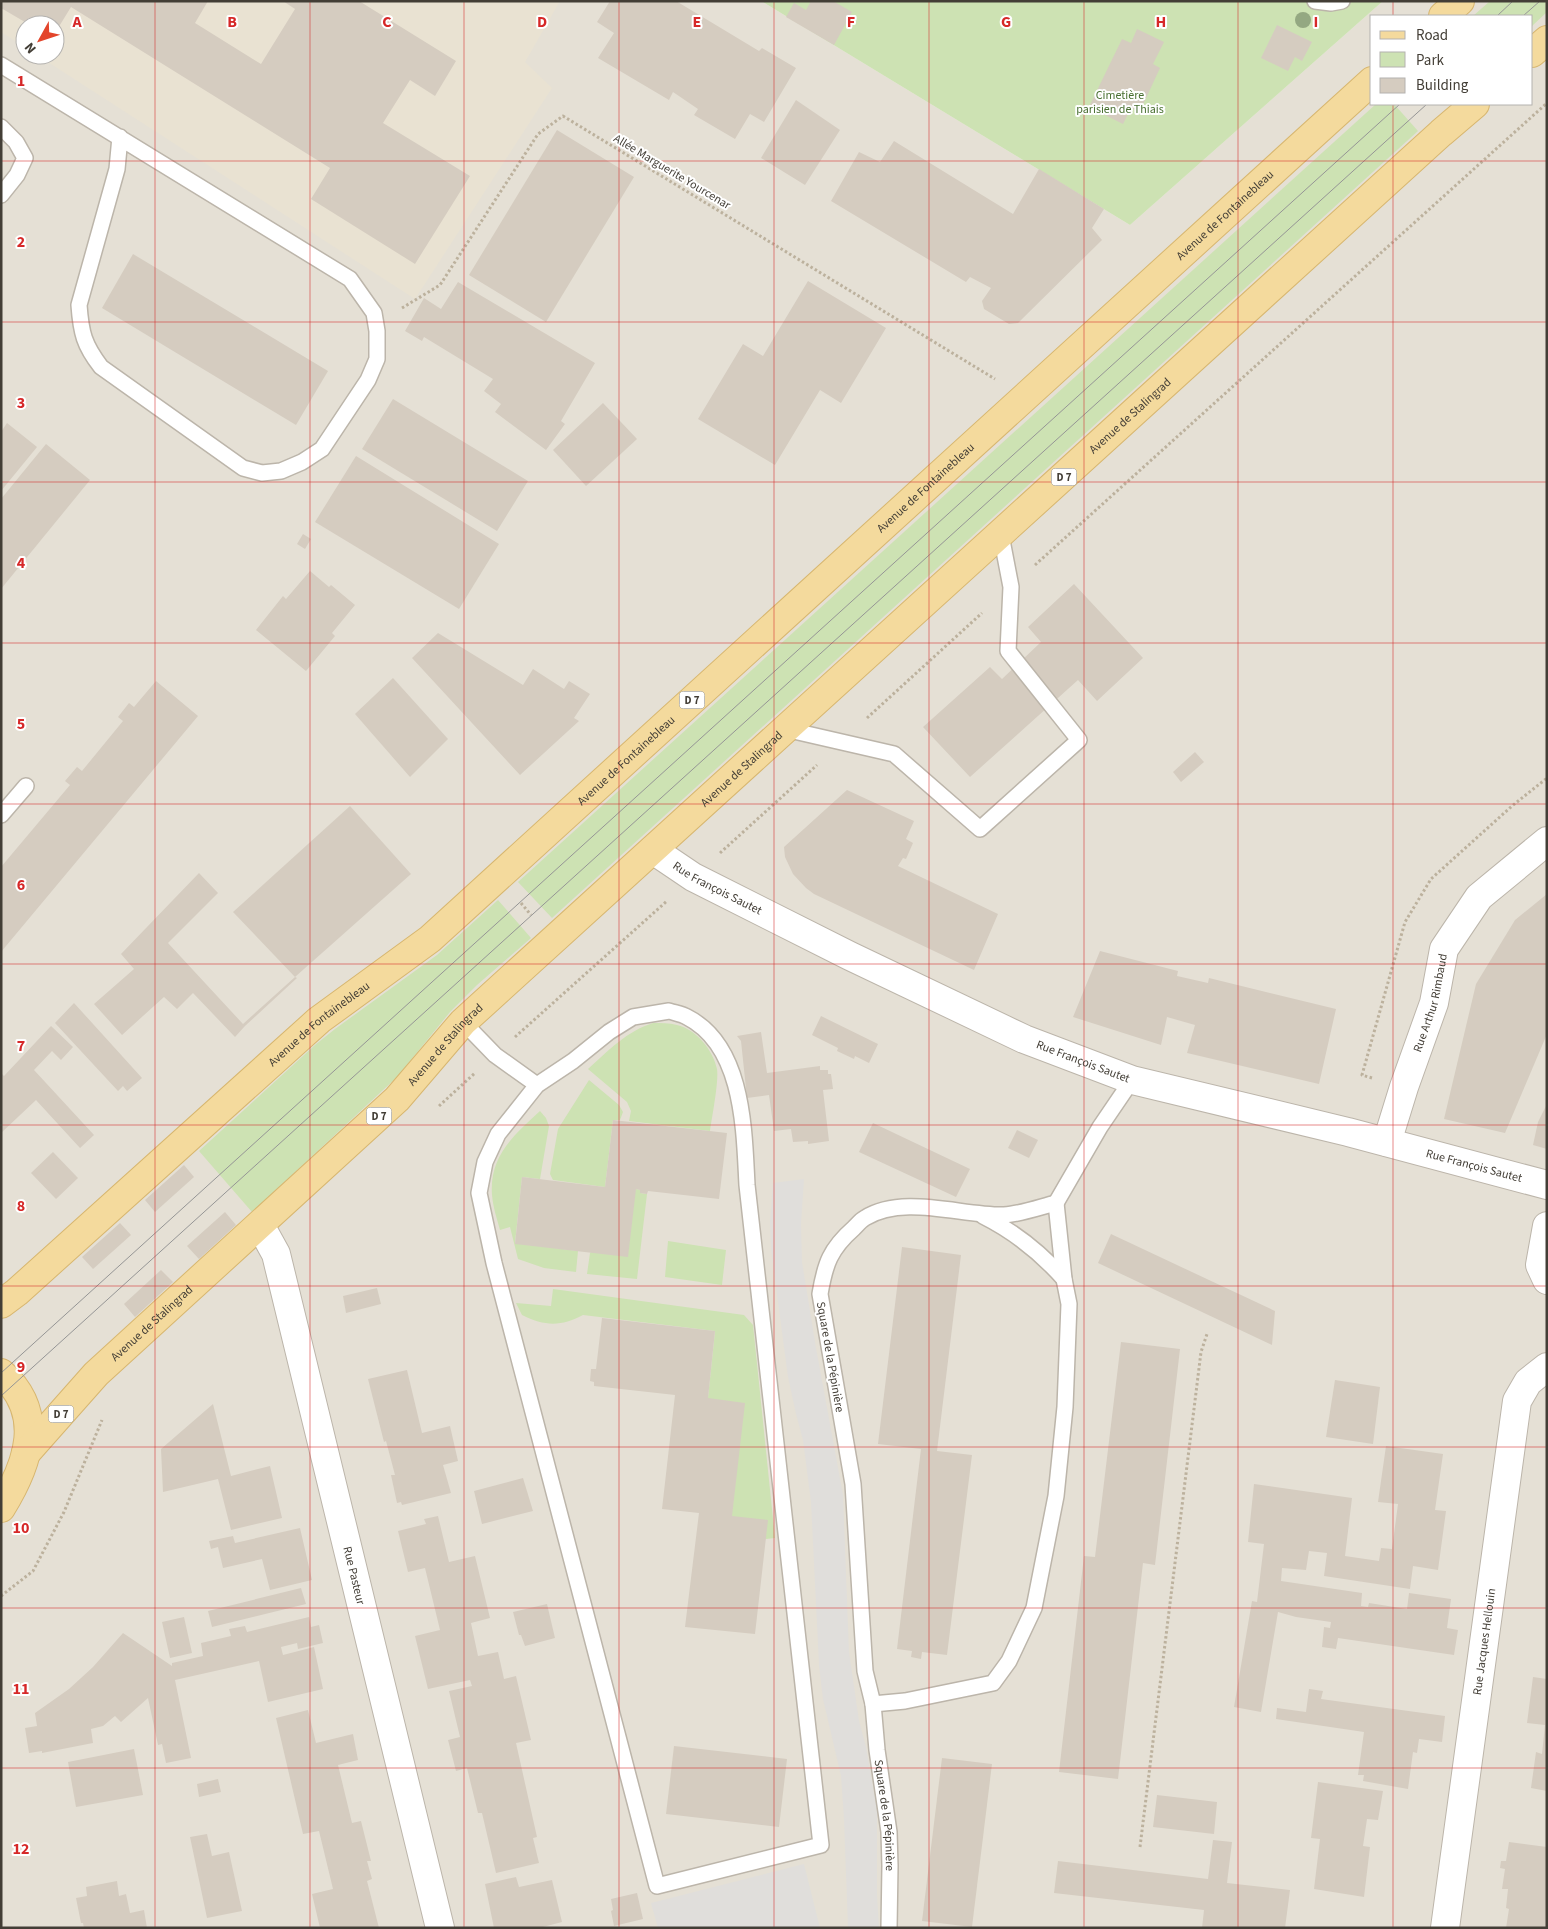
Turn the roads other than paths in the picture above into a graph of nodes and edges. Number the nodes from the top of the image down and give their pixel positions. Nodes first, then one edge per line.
1 (1315, 1) edge
2 (1342, 1) edge
3 (1460, 1) edge
4 (1444, 15) edge
5 (1547, 40) edge
6 (1533, 52) edge
7 (1, 65) edge
8 (1370, 83) edge
9 (1474, 105) edge
10 (1, 127) edge
11 (120, 137) junction
12 (1, 195) edge
13 (1001, 535) junction
14 (785, 729) junction
15 (26, 786) dead end
16 (1, 815) edge
17 (1547, 841) edge
18 (653, 850) junction
19 (463, 1022) junction
20 (1132, 1080) junction
21 (537, 1085) junction
22 (1387, 1142) junction
23 (1547, 1185) edge
24 (1056, 1203) junction
25 (980, 1214) junction
26 (260, 1225) junction
27 (1547, 1226) edge
28 (1064, 1279) junction
29 (1547, 1280) edge
30 (1, 1304) edge
31 (1547, 1366) edge
32 (1, 1374) edge
33 (26, 1453) junction
34 (1, 1508) edge
35 (873, 1704) junction
36 (440, 1928) edge
37 (888, 1928) edge
38 (1444, 1928) edge

1 - 2 lane
3 - 4 main road
5 - 6 main road
7 - 11 lane
8 - 30 main road, Avenue de Fontainebleau / D 7
9 - 13 main road, Avenue de Stalingrad / D 7
10 - 12 lane
11 - 11 lane
13 - 14 main road, Avenue de Stalingrad / D 7
13 - 14 lane
14 - 18 main road, Avenue de Stalingrad / D 7
15 - 16 lane
17 - 22 street, Rue Arthur Rimbaud
18 - 19 main road, Avenue de Stalingrad / D 7
18 - 20 street, Rue François Sautet
19 - 21 lane
19 - 26 main road, Avenue de Stalingrad / D 7
20 - 22 street, Rue François Sautet
20 - 24 lane
21 - 21 lane
22 - 23 street, Rue François Sautet
24 - 25 lane, Square de la Pépinière
24 - 28 lane
25 - 28 lane
25 - 35 lane, Square de la Pépinière
26 - 33 main road, Avenue de Stalingrad / D 7
26 - 36 street, Rue Pasteur
27 - 29 street
28 - 35 lane
31 - 38 street, Rue Jacques Hellouin
32 - 33 main road, D 7
33 - 34 main road, D 7
35 - 37 lane, Square de la Pépinière

